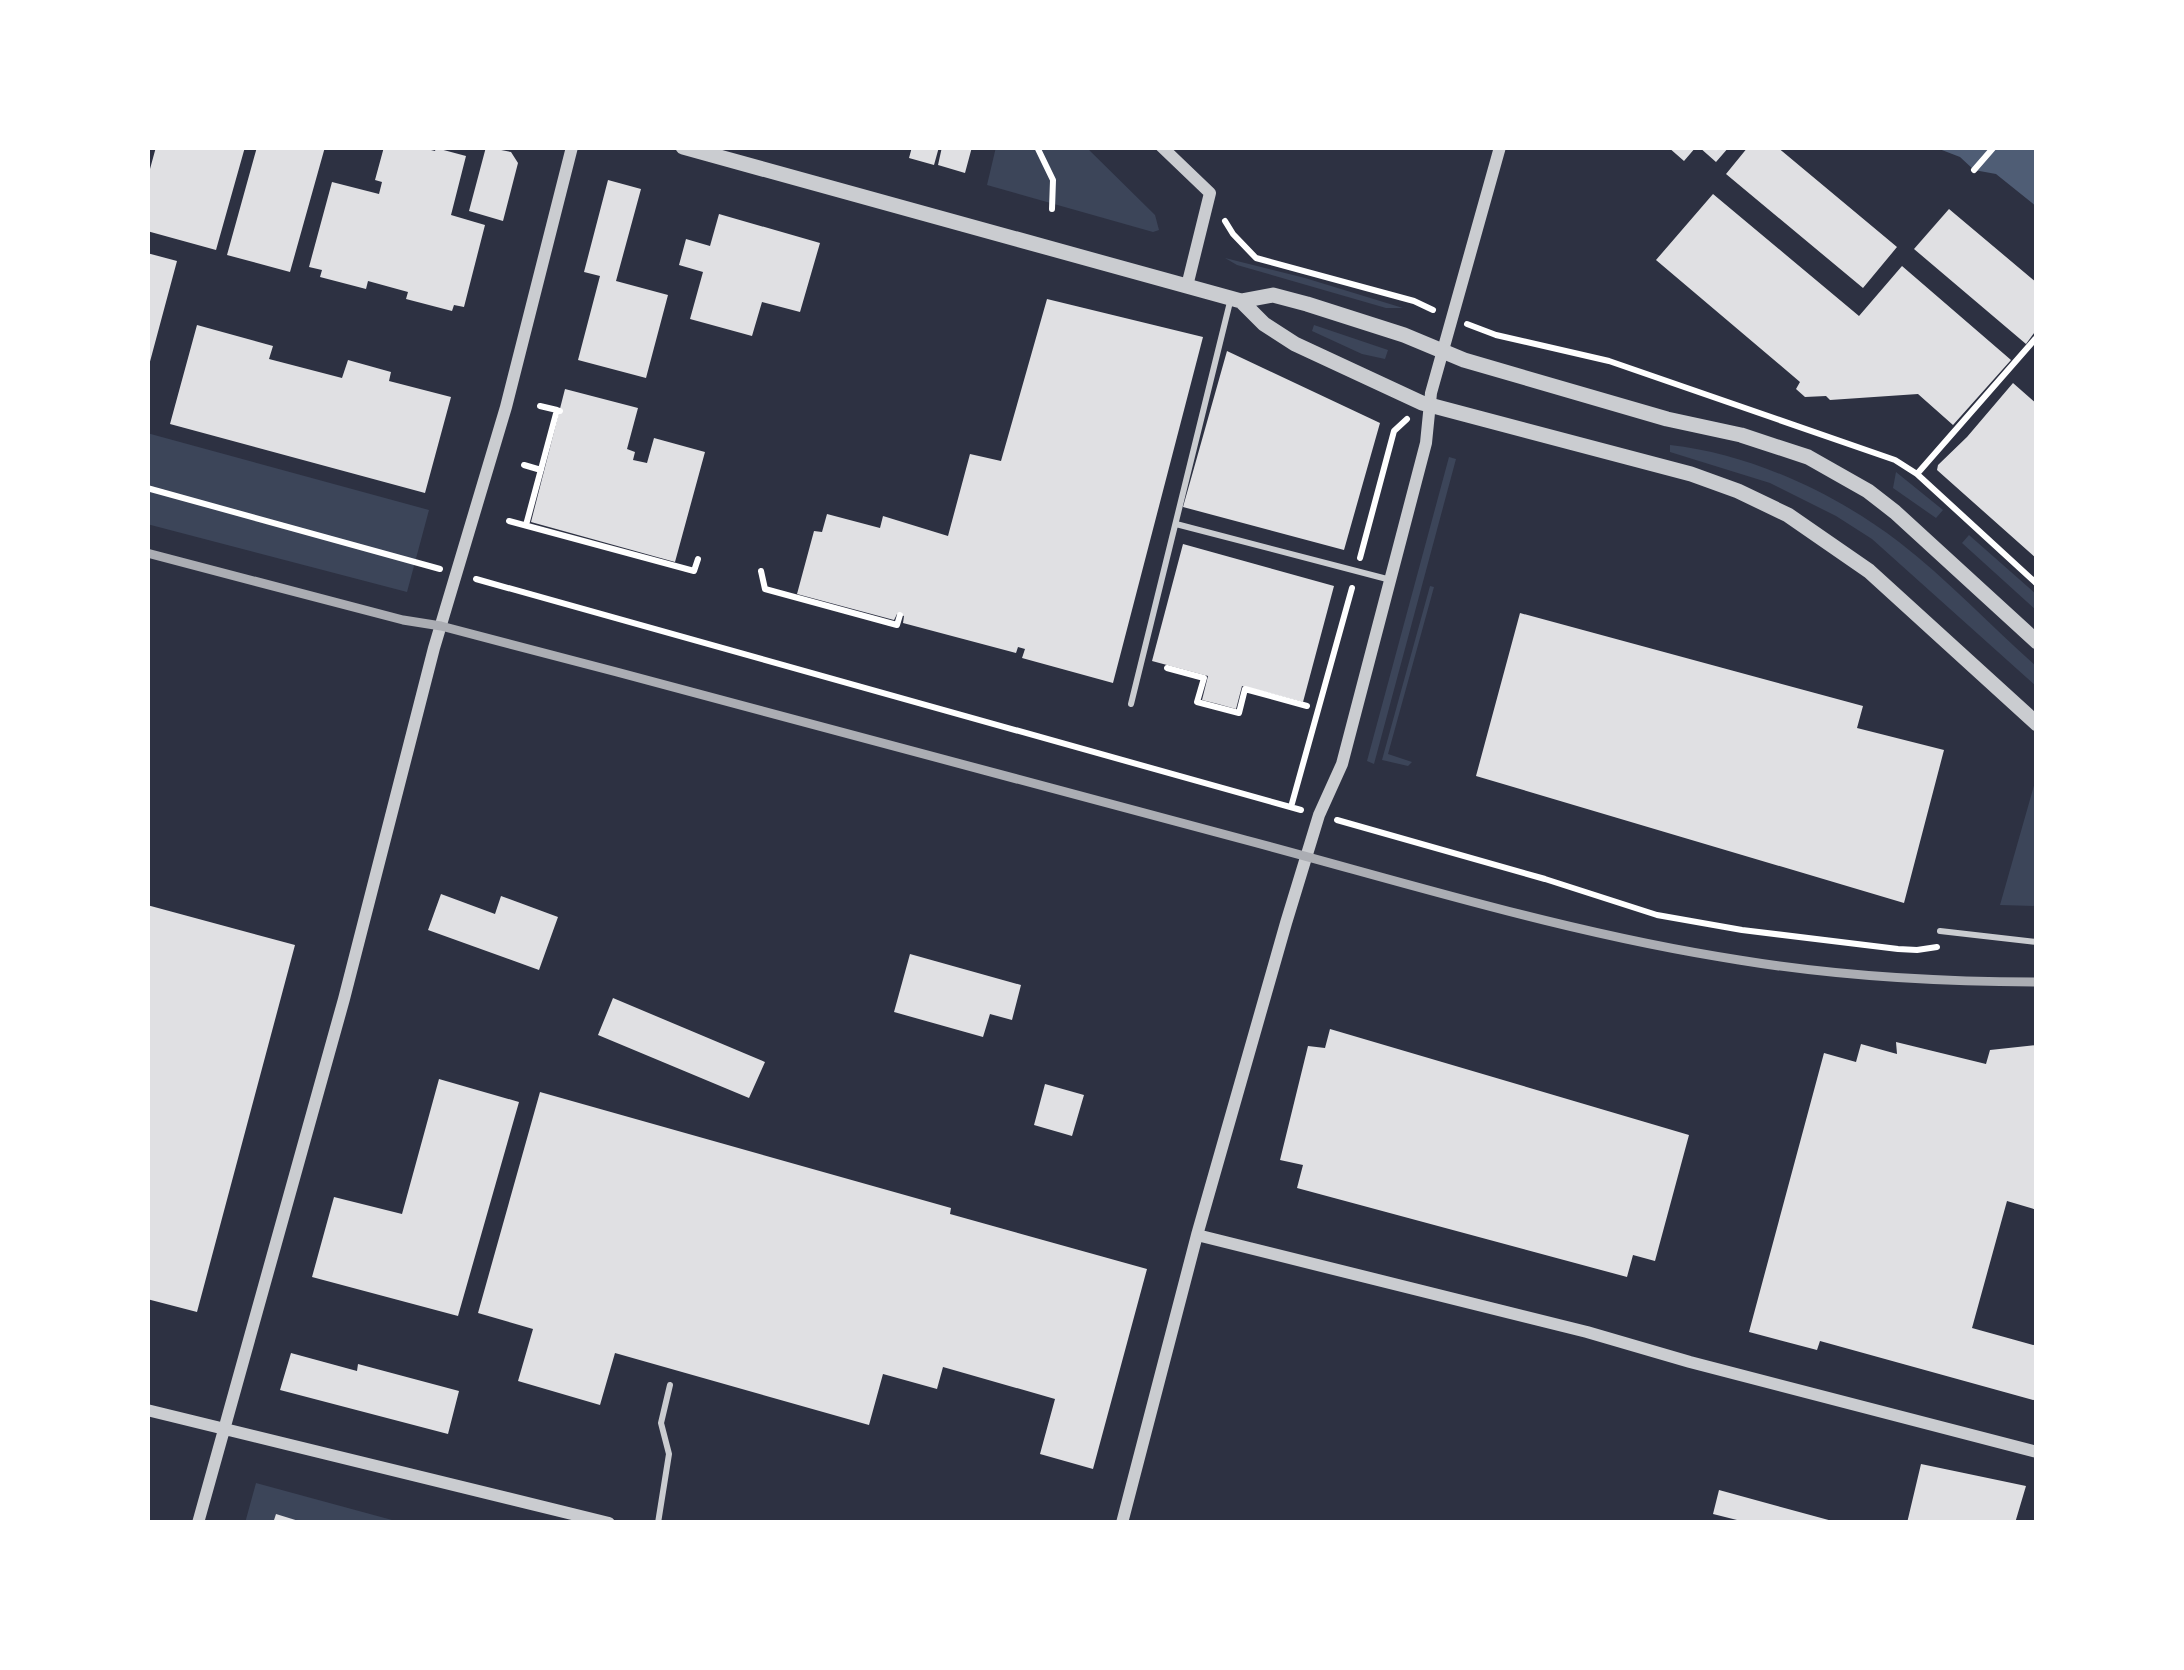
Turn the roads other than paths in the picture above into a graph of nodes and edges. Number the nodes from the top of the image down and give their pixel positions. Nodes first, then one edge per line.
1 (572, 147) edge
2 (683, 147) edge
3 (1162, 147) edge
4 (1500, 147) edge
5 (1187, 286) junction
6 (1236, 300) junction
7 (1442, 351) junction
8 (1430, 405) junction
9 (1176, 524) junction
10 (1390, 580) junction
11 (2037, 642) edge
12 (1131, 704) dead end
13 (2037, 724) edge
14 (1940, 931) dead end
15 (2037, 942) edge
16 (1196, 1235) junction
17 (670, 1385) dead end
18 (147, 1410) edge
19 (223, 1431) junction
20 (2037, 1452) edge
21 (198, 1523) edge
22 (609, 1523) edge
23 (658, 1523) edge
24 (1122, 1523) edge

1 - 19 street
2 - 5 street
3 - 5 street
4 - 7 street
5 - 6 street
6 - 7 street
6 - 8 street
6 - 9 lane
7 - 8 street
7 - 11 street
8 - 10 street
8 - 13 street
9 - 10 lane
9 - 12 lane
10 - 16 street
14 - 15 lane
16 - 20 street
16 - 24 street
17 - 23 lane
18 - 19 street
19 - 21 street
19 - 22 street

